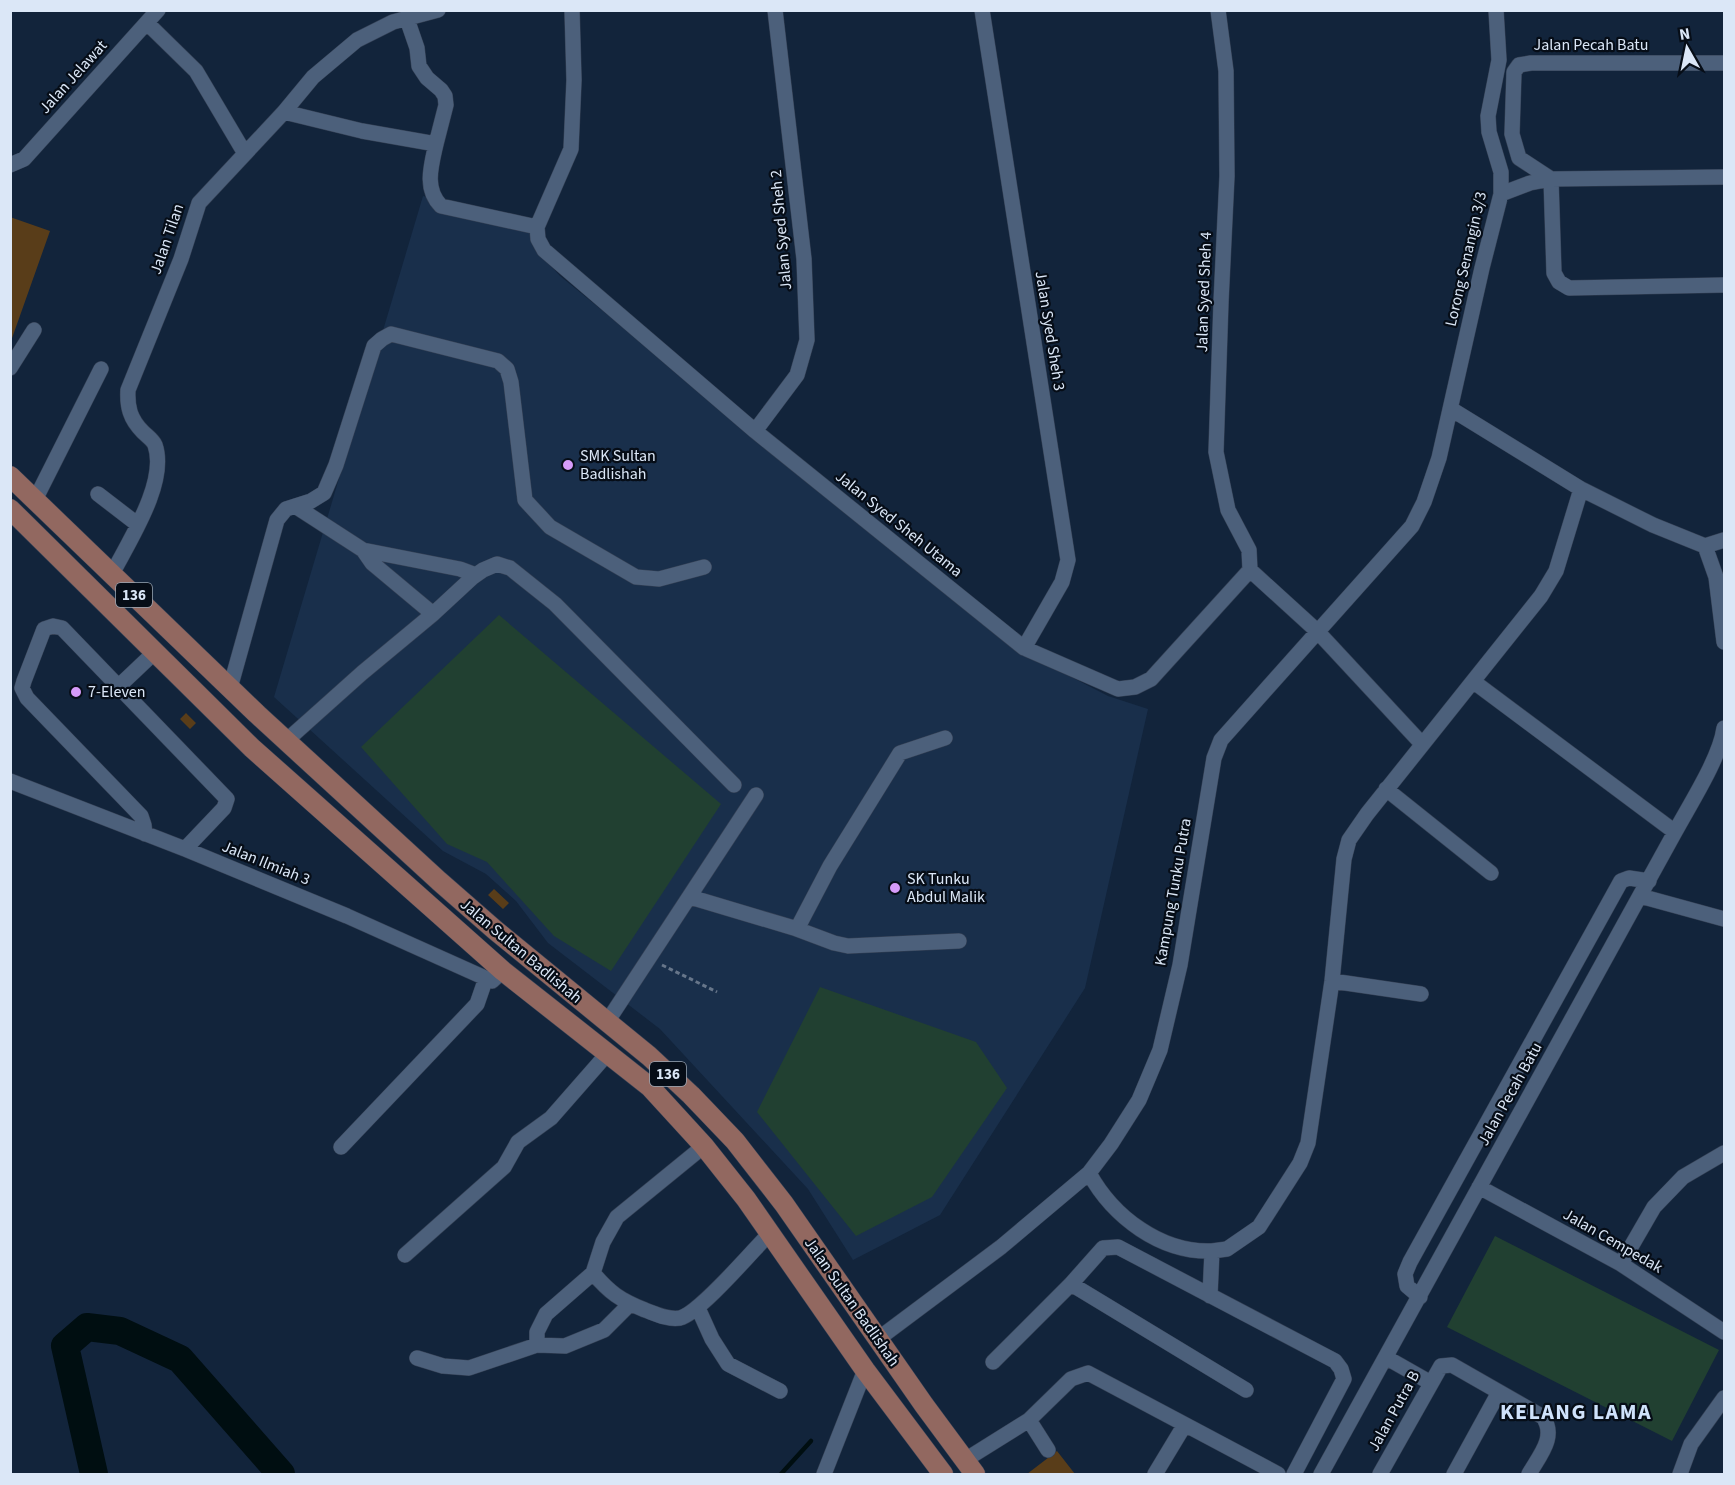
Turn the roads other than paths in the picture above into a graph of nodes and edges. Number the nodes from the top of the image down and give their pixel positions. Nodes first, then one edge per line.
1 (158, 10) edge
2 (438, 10) edge
3 (572, 10) edge
4 (775, 10) edge
5 (982, 10) edge
6 (1218, 10) edge
7 (1496, 10) edge
8 (406, 18) junction
9 (147, 23) junction
10 (1725, 63) edge
11 (284, 112) junction
12 (436, 144) junction
13 (244, 152) junction
14 (12, 165) edge
15 (1725, 177) edge
16 (1551, 179) junction
17 (1501, 194) junction
18 (538, 233) junction
19 (1725, 285) edge
20 (34, 330) dead end
21 (10, 368) edge
22 (101, 369) dead end
23 (1451, 409) junction
24 (755, 431) junction
25 (10, 476) edge
26 (1581, 489) junction
27 (98, 494) dead end
28 (35, 500) junction
29 (296, 506) junction
30 (10, 509) edge
31 (137, 524) junction
32 (1725, 540) edge
33 (1705, 546) junction
34 (363, 550) junction
35 (704, 567) dead end
36 (1250, 570) junction
37 (112, 574) junction
38 (476, 574) junction
39 (433, 614) junction
40 (1317, 631) junction
41 (1725, 642) edge
42 (1024, 648) junction
43 (156, 651) junction
44 (1474, 682) junction
45 (118, 686) junction
46 (230, 688) junction
47 (1724, 735) edge
48 (945, 738) dead end
49 (286, 741) junction
50 (1422, 744) junction
51 (316, 769) junction
52 (10, 781) edge
53 (734, 785) dead end
54 (1386, 789) junction
55 (299, 790) junction
56 (756, 795) dead end
57 (1676, 832) junction
58 (145, 834) junction
59 (185, 849) junction
60 (1491, 873) dead end
61 (1648, 881) junction
62 (1640, 896) junction
63 (690, 897) junction
64 (1725, 919) edge
65 (798, 929) junction
66 (959, 941) dead end
67 (494, 975) junction
68 (1332, 981) junction
69 (1421, 994) dead end
70 (607, 1022) junction
71 (608, 1053) junction
72 (704, 1146) junction
73 (341, 1147) dead end
74 (1725, 1153) edge
75 (1089, 1173) junction
76 (1479, 1187) junction
77 (771, 1232) junction
78 (1212, 1251) junction
79 (405, 1255) dead end
80 (1620, 1263) junction
81 (593, 1273) junction
82 (1071, 1284) junction
83 (1210, 1296) junction
84 (1420, 1297) junction
85 (630, 1304) junction
86 (698, 1308) junction
87 (1725, 1332) edge
88 (878, 1339) junction
89 (537, 1345) junction
90 (417, 1358) dead end
91 (1387, 1358) junction
92 (993, 1362) dead end
93 (865, 1370) junction
94 (1431, 1383) junction
95 (1246, 1390) dead end
96 (780, 1391) dead end
97 (1499, 1392) junction
98 (1725, 1398) edge
99 (1029, 1420) junction
100 (1184, 1426) junction
101 (1048, 1450) dead end
102 (970, 1468) edge
103 (824, 1474) edge
104 (943, 1474) edge
105 (1155, 1474) edge
106 (1278, 1474) edge
107 (1293, 1474) edge
108 (1321, 1474) edge
109 (1380, 1474) edge
110 (1454, 1474) edge
111 (1529, 1474) edge
112 (1680, 1474) edge

1 - 9 street, Jalan Jelawat
2 - 8 street, Jalan Tilan
3 - 18 street
4 - 24 street, Jalan Syed Sheh 2
5 - 42 street, Jalan Syed Sheh 3
6 - 36 street, Jalan Syed Sheh 4
7 - 17 street, Lorong Senangin 3/3
8 - 11 street, Jalan Tilan
8 - 12 street
9 - 13 street
9 - 14 street, Jalan Jelawat
10 - 16 street, Jalan Pecah Batu
11 - 12 street
11 - 13 street, Jalan Tilan
12 - 18 street
13 - 31 street, Jalan Tilan
15 - 16 street
16 - 17 street
16 - 19 street
17 - 23 street, Lorong Senangin 3/3
18 - 24 street, Jalan Syed Sheh Utama
20 - 21 street
22 - 28 street
23 - 26 street
23 - 40 street, Kampung Tunku Putra
24 - 42 street, Jalan Syed Sheh Utama
25 - 28 main road, Jalan Sultan Badlishah / 136
26 - 33 street
26 - 44 street
27 - 31 street
28 - 37 main road, Jalan Sultan Badlishah / 136
29 - 34 street
29 - 35 street
29 - 46 street
30 - 43 main road, Jalan Sultan Badlishah / 136
31 - 37 street, Jalan Tilan
32 - 33 street
33 - 41 street
34 - 38 street
34 - 39 street
36 - 40 street
36 - 42 street, Jalan Syed Sheh Utama
37 - 46 main road, Jalan Sultan Badlishah / 136
38 - 39 street
38 - 53 street
39 - 49 street
40 - 50 street
40 - 75 street, Kampung Tunku Putra
43 - 45 street
43 - 55 main road, Jalan Sultan Badlishah / 136
44 - 50 street
44 - 57 street
45 - 58 street
45 - 59 street
46 - 49 main road, Jalan Sultan Badlishah / 136
47 - 57 street, Jalan Pecah Batu
48 - 65 street
49 - 51 main road, Jalan Sultan Badlishah / 136
50 - 54 street
51 - 55 main road
51 - 70 main road, Jalan Sultan Badlishah / 136
52 - 58 street, Jalan Ilmiah 3
54 - 60 street
54 - 68 street
55 - 67 main road, Jalan Sultan Badlishah / 136
56 - 63 street
57 - 61 street, Jalan Pecah Batu
58 - 59 street, Jalan Ilmiah 3
59 - 67 street, Jalan Ilmiah 3
61 - 62 street, Jalan Pecah Batu
61 - 84 street
62 - 64 street
62 - 76 street, Jalan Pecah Batu
63 - 65 street
63 - 70 street
65 - 66 street
67 - 71 main road, Jalan Sultan Badlishah / 136
67 - 73 street
68 - 69 street
68 - 78 street
70 - 88 main road, Jalan Sultan Badlishah / 136
71 - 72 main road, Jalan Sultan Badlishah / 136
71 - 79 street
72 - 77 main road, Jalan Sultan Badlishah / 136
72 - 81 street
74 - 80 street
75 - 78 street
75 - 88 street, Kampung Tunku Putra
76 - 80 street, Jalan Cempedak
76 - 84 street, Jalan Pecah Batu
77 - 86 street
77 - 93 main road, Jalan Sultan Badlishah / 136
78 - 83 street
80 - 87 street, Jalan Cempedak
81 - 85 street
81 - 89 street
82 - 83 street
82 - 92 street
82 - 95 street
83 - 107 street
84 - 91 street, Jalan Pecah Batu
85 - 86 street
85 - 89 street
86 - 96 street
88 - 102 main road, Jalan Sultan Badlishah / 136
89 - 90 street
91 - 94 street
91 - 108 street, Jalan Pecah Batu
93 - 103 street
93 - 104 main road, Jalan Sultan Badlishah / 136
94 - 97 street, Jalan Putra B
94 - 109 street, Jalan Putra B
97 - 110 street
97 - 111 street
98 - 112 street
99 - 100 street
99 - 101 street
99 - 102 street
100 - 105 street
100 - 106 street

